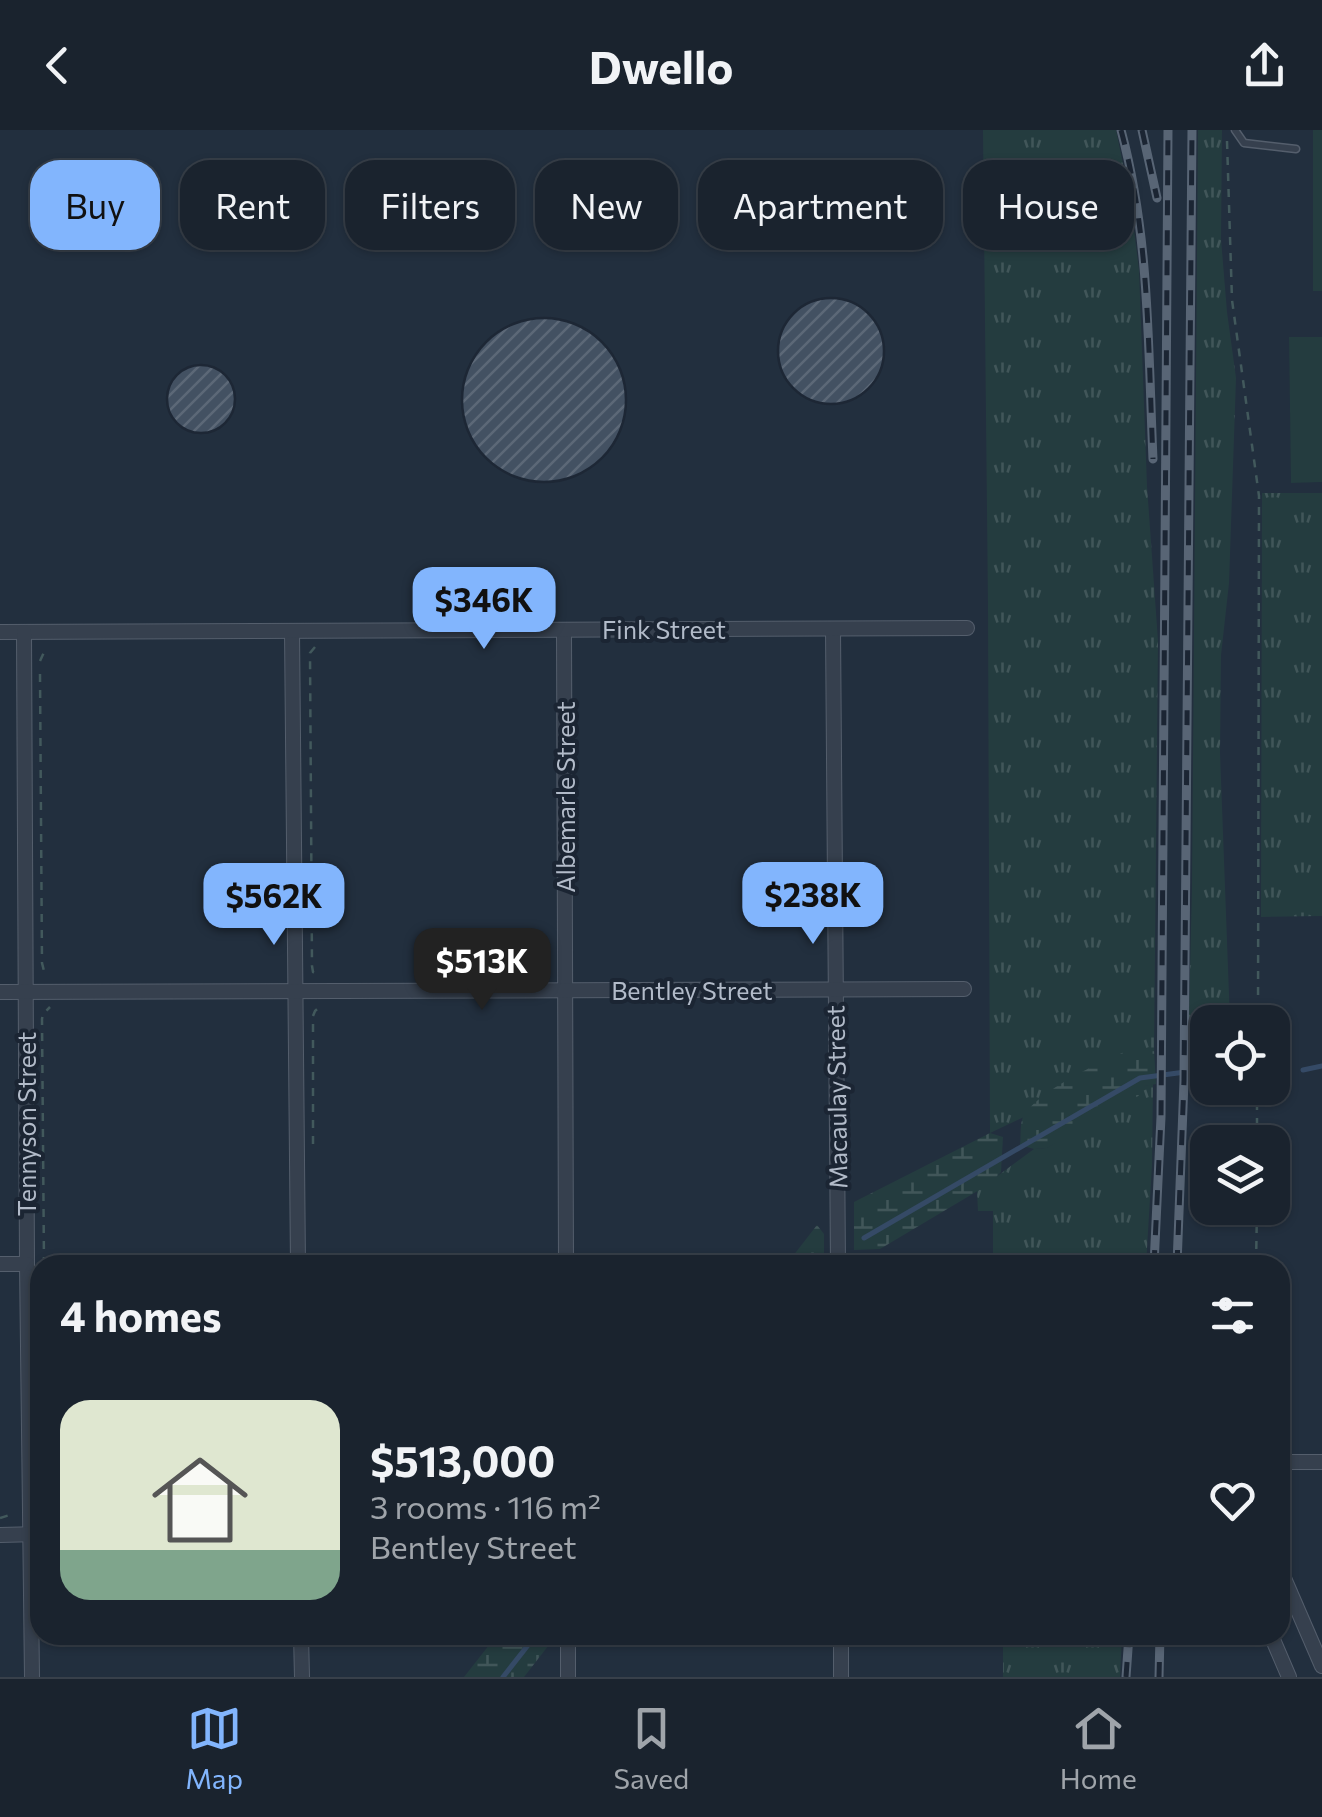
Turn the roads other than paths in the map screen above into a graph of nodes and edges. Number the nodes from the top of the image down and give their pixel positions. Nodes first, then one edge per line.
1 (1231, 130) edge
2 (1296, 150) dead end
3 (967, 628) dead end
4 (833, 629) junction
5 (564, 630) junction
6 (0, 632) edge
7 (24, 632) junction
8 (292, 637) junction
9 (964, 988) dead end
10 (835, 989) junction
11 (296, 991) junction
12 (565, 991) junction
13 (0, 992) edge
14 (26, 992) junction
15 (298, 1255) edge
16 (566, 1255) edge
17 (838, 1255) edge
18 (0, 1264) edge
19 (27, 1264) junction
20 (30, 1354) edge
21 (1290, 1462) edge
22 (1322, 1462) edge
23 (0, 1534) edge
24 (30, 1534) edge
25 (1290, 1592) edge
26 (33, 1645) edge
27 (302, 1645) edge
28 (568, 1645) edge
29 (841, 1645) edge
30 (1275, 1645) edge
31 (1322, 1666) edge
32 (32, 1677) edge
33 (302, 1677) edge
34 (568, 1677) edge
35 (841, 1677) edge
36 (1289, 1677) edge

1 - 2 lane
3 - 4 street, Fink Street
4 - 5 street, Fink Street
4 - 10 street, Macaulay Street
5 - 8 street, Fink Street
5 - 12 street, Albemarle Street
6 - 7 street, Fink Street
7 - 8 street, Fink Street
7 - 14 street, Tennyson Street
8 - 11 street
9 - 10 street, Bentley Street
10 - 12 street, Bentley Street
10 - 17 street, Macaulay Street
11 - 12 street, Bentley Street
11 - 14 street, Bentley Street
11 - 15 street
12 - 16 street, Albemarle Street
13 - 14 street, Bentley Street
14 - 19 street, Tennyson Street
18 - 19 street
19 - 20 street, Tennyson Street
21 - 22 street
23 - 24 street
25 - 31 street
26 - 32 street, Tennyson Street
27 - 33 street
28 - 34 street
29 - 35 street
30 - 36 street

